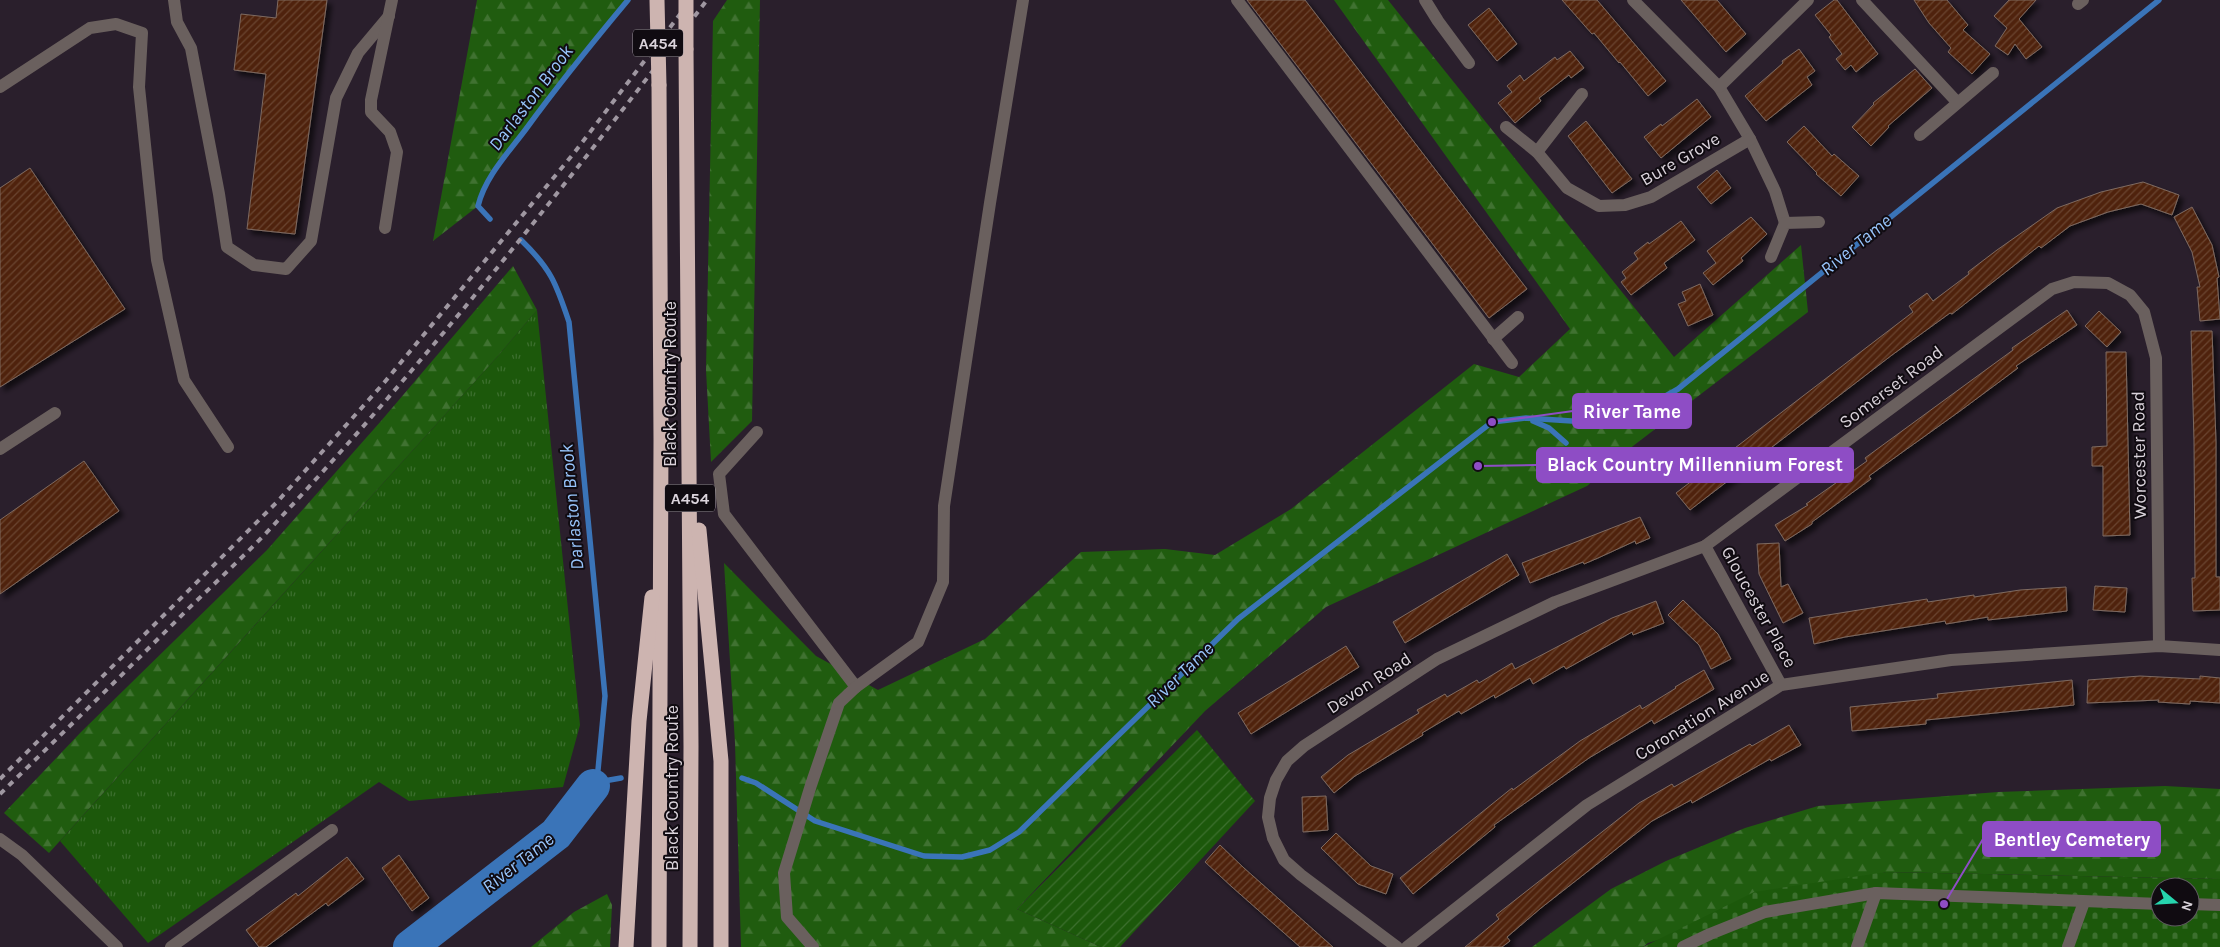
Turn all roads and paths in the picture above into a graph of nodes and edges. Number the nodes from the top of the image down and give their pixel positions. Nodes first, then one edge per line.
1 (174, 0) edge
2 (392, 0) edge
3 (657, 0) edge
4 (686, 0) edge
5 (1023, 0) edge
6 (1237, 0) edge
7 (1425, 0) edge
8 (1633, 0) edge
9 (1808, 0) edge
10 (1862, 0) edge
11 (389, 16) junction
12 (1469, 63) dead end
13 (1993, 73) dead end
14 (0, 86) edge
15 (1719, 86) junction
16 (1582, 94) dead end
17 (1957, 102) junction
18 (1506, 128) dead end
19 (1920, 135) dead end
20 (1750, 139) junction
21 (1537, 152) junction
22 (1819, 222) dead end
23 (1785, 223) junction
24 (385, 228) dead end
25 (1771, 257) dead end
26 (2108, 283) joint
27 (1518, 316) dead end
28 (1493, 339) junction
29 (1512, 363) dead end
30 (55, 413) dead end
31 (757, 432) dead end
32 (690, 434) junction
33 (228, 447) dead end
34 (0, 449) edge
35 (661, 515) junction
36 (1705, 546) junction
37 (2159, 646) junction
38 (2220, 650) edge
39 (1781, 685) junction
40 (856, 687) junction
41 (332, 830) dead end
42 (0, 839) edge
43 (1876, 893) junction
44 (2084, 902) junction
45 (2150, 904) edge
46 (2200, 904) edge
47 (2220, 905) edge
48 (117, 947) edge
49 (171, 947) edge
50 (626, 947) edge
51 (660, 947) edge
52 (690, 947) edge
53 (721, 947) edge
54 (813, 947) edge
55 (1397, 947) edge
56 (1407, 947) edge
57 (1683, 947) edge
58 (1857, 947) edge
59 (2068, 947) edge

1 - 11 street
2 - 11 street
3 - 35 highway, Black Country Route / A454, bridge
4 - 32 highway, Black Country Route / A454, bridge
5 - 40 street
6 - 28 street
7 - 12 street
8 - 15 street
9 - 15 street
10 - 17 street
11 - 24 street
13 - 17 street
14 - 33 street
15 - 20 street
16 - 21 street
17 - 19 street
18 - 21 street, Bure Grove
20 - 21 street, Bure Grove
20 - 23 street
22 - 23 street
23 - 25 street
26 - 36 street, Somerset Road
26 - 37 street, Worcester Road
27 - 28 street
28 - 29 street
30 - 34 street
31 - 40 street
32 - 52 highway, Black Country Route / A454
32 - 53 highway
35 - 50 highway
35 - 51 highway, Black Country Route / A454
36 - 39 street, Gloucester Place
36 - 55 street, Devon Road
37 - 38 street, Coronation Avenue
37 - 39 street, Coronation Avenue
39 - 56 street, Coronation Avenue
40 - 54 street
41 - 49 street
42 - 48 street
43 - 44 street
43 - 57 street
43 - 58 street
44 - 45 street
44 - 59 street
46 - 47 street

